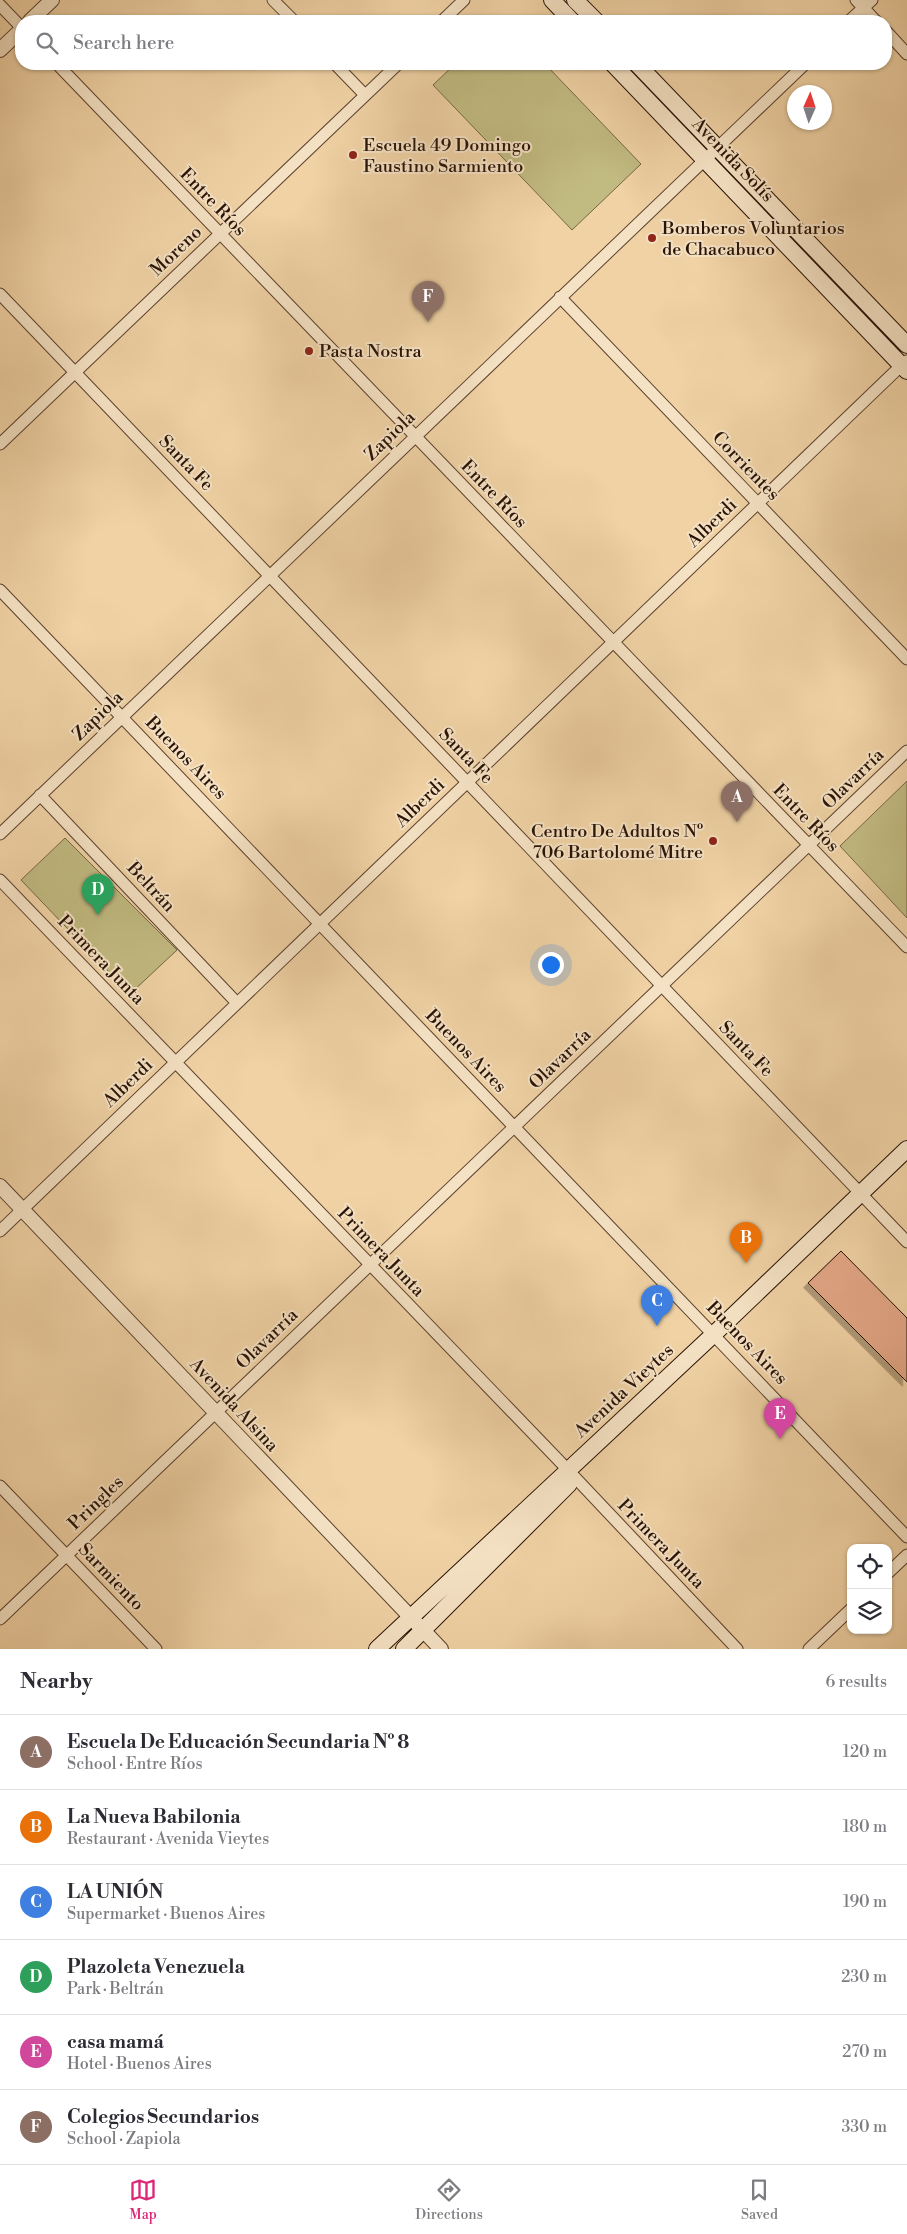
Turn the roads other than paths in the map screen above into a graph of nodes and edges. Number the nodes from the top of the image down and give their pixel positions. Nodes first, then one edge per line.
1 (52, 0) edge
2 (273, 0) edge
3 (464, 0) edge
4 (552, 0) edge
5 (575, 0) edge
6 (864, 3) edge
7 (0, 5) edge
8 (36, 15) edge
9 (288, 15) edge
10 (448, 15) edge
11 (566, 15) edge
12 (590, 15) edge
13 (854, 15) edge
14 (872, 15) edge
15 (15, 22) edge
16 (15, 35) edge
17 (892, 38) edge
18 (0, 50) edge
19 (907, 54) edge
20 (62, 70) edge
21 (341, 70) edge
22 (392, 70) edge
23 (619, 70) edge
24 (643, 70) edge
25 (799, 70) edge
26 (365, 95) junction
27 (717, 147) junction
28 (704, 159) junction
29 (220, 234) junction
30 (0, 294) edge
31 (560, 297) junction
32 (907, 345) edge
33 (905, 366) edge
34 (75, 372) junction
35 (415, 436) junction
36 (0, 444) edge
37 (758, 504) junction
38 (269, 576) junction
39 (0, 590) edge
40 (613, 642) junction
41 (907, 659) edge
42 (122, 717) junction
43 (907, 751) edge
44 (467, 782) junction
45 (40, 795) junction
46 (0, 834) edge
47 (808, 845) junction
48 (0, 880) edge
49 (320, 923) junction
50 (907, 948) edge
51 (661, 986) junction
52 (237, 1003) junction
53 (175, 1062) junction
54 (515, 1127) junction
55 (907, 1150) edge
56 (907, 1160) edge
57 (0, 1186) edge
58 (863, 1196) junction
59 (23, 1209) junction
60 (0, 1231) edge
61 (907, 1242) edge
62 (370, 1266) junction
63 (717, 1338) junction
64 (216, 1412) junction
65 (571, 1474) junction
66 (0, 1486) edge
67 (907, 1537) edge
68 (907, 1555) edge
69 (66, 1556) junction
70 (892, 1569) edge
71 (847, 1613) edge
72 (410, 1618) junction
73 (0, 1619) edge
74 (423, 1631) junction
75 (156, 1649) edge
76 (377, 1649) edge
77 (404, 1649) edge
78 (441, 1649) edge
79 (736, 1649) edge
80 (809, 1649) edge

1 - 8 street
2 - 9 street
3 - 10 street
4 - 11 main road
5 - 12 main road
6 - 13 street
6 - 14 street
7 - 15 street
16 - 18 street
17 - 19 street
20 - 29 street, Entre Ríos
21 - 26 street
22 - 26 street, Moreno
23 - 28 main road, Avenida Solís
24 - 27 main road, Avenida Solís
25 - 27 street, Zapiola
26 - 29 street, Moreno
27 - 28 street, Zapiola
27 - 32 main road, Avenida Solís
28 - 31 street, Zapiola
28 - 33 main road, Avenida Solís
29 - 34 street, Moreno
29 - 35 street, Entre Ríos
30 - 34 street, Santa Fe
31 - 35 street, Zapiola
31 - 37 street, Corrientes
33 - 37 street, Alberdi
34 - 36 street, Moreno
34 - 38 street, Santa Fe
35 - 38 street, Zapiola
35 - 40 street, Entre Ríos
37 - 40 street, Alberdi
37 - 41 street, Corrientes
38 - 42 street, Zapiola
38 - 44 street, Santa Fe
39 - 42 street, Buenos Aires
40 - 44 street, Alberdi
40 - 47 street, Entre Ríos
42 - 45 street, Zapiola
42 - 49 street, Buenos Aires
43 - 47 street, Olavarría
44 - 49 street, Alberdi
44 - 51 street, Santa Fe
45 - 46 street, Zapiola
45 - 52 street, Beltrán
47 - 50 street, Entre Ríos
47 - 51 street, Olavarría
48 - 53 street, Primera Junta
49 - 52 street, Alberdi
49 - 54 street, Buenos Aires
51 - 54 street, Olavarría
51 - 58 street, Santa Fe
52 - 53 street, Alberdi
53 - 59 street, Alberdi
53 - 62 street, Primera Junta
54 - 62 street, Olavarría
54 - 63 street, Buenos Aires
55 - 58 main road, Avenida Vieytes
56 - 58 main road, Avenida Vieytes
57 - 59 street, Avenida Alsina
58 - 61 street, Santa Fe
58 - 63 main road, Avenida Vieytes
59 - 60 street, Alberdi
59 - 64 street, Avenida Alsina
62 - 64 street, Olavarría
62 - 65 street, Primera Junta
63 - 65 main road, Avenida Vieytes
63 - 67 street, Buenos Aires
64 - 69 street, Pringles
64 - 72 street, Avenida Alsina
65 - 72 main road, Avenida Vieytes
65 - 74 main road, Avenida Vieytes
65 - 79 street, Primera Junta
66 - 69 street, Sarmiento
68 - 70 street
69 - 73 street, Pringles
69 - 75 street, Sarmiento
71 - 80 street
72 - 74 street, Avenida Alsina
72 - 76 main road, Avenida Vieytes
74 - 77 main road, Avenida Vieytes
74 - 78 street, Avenida Alsina

